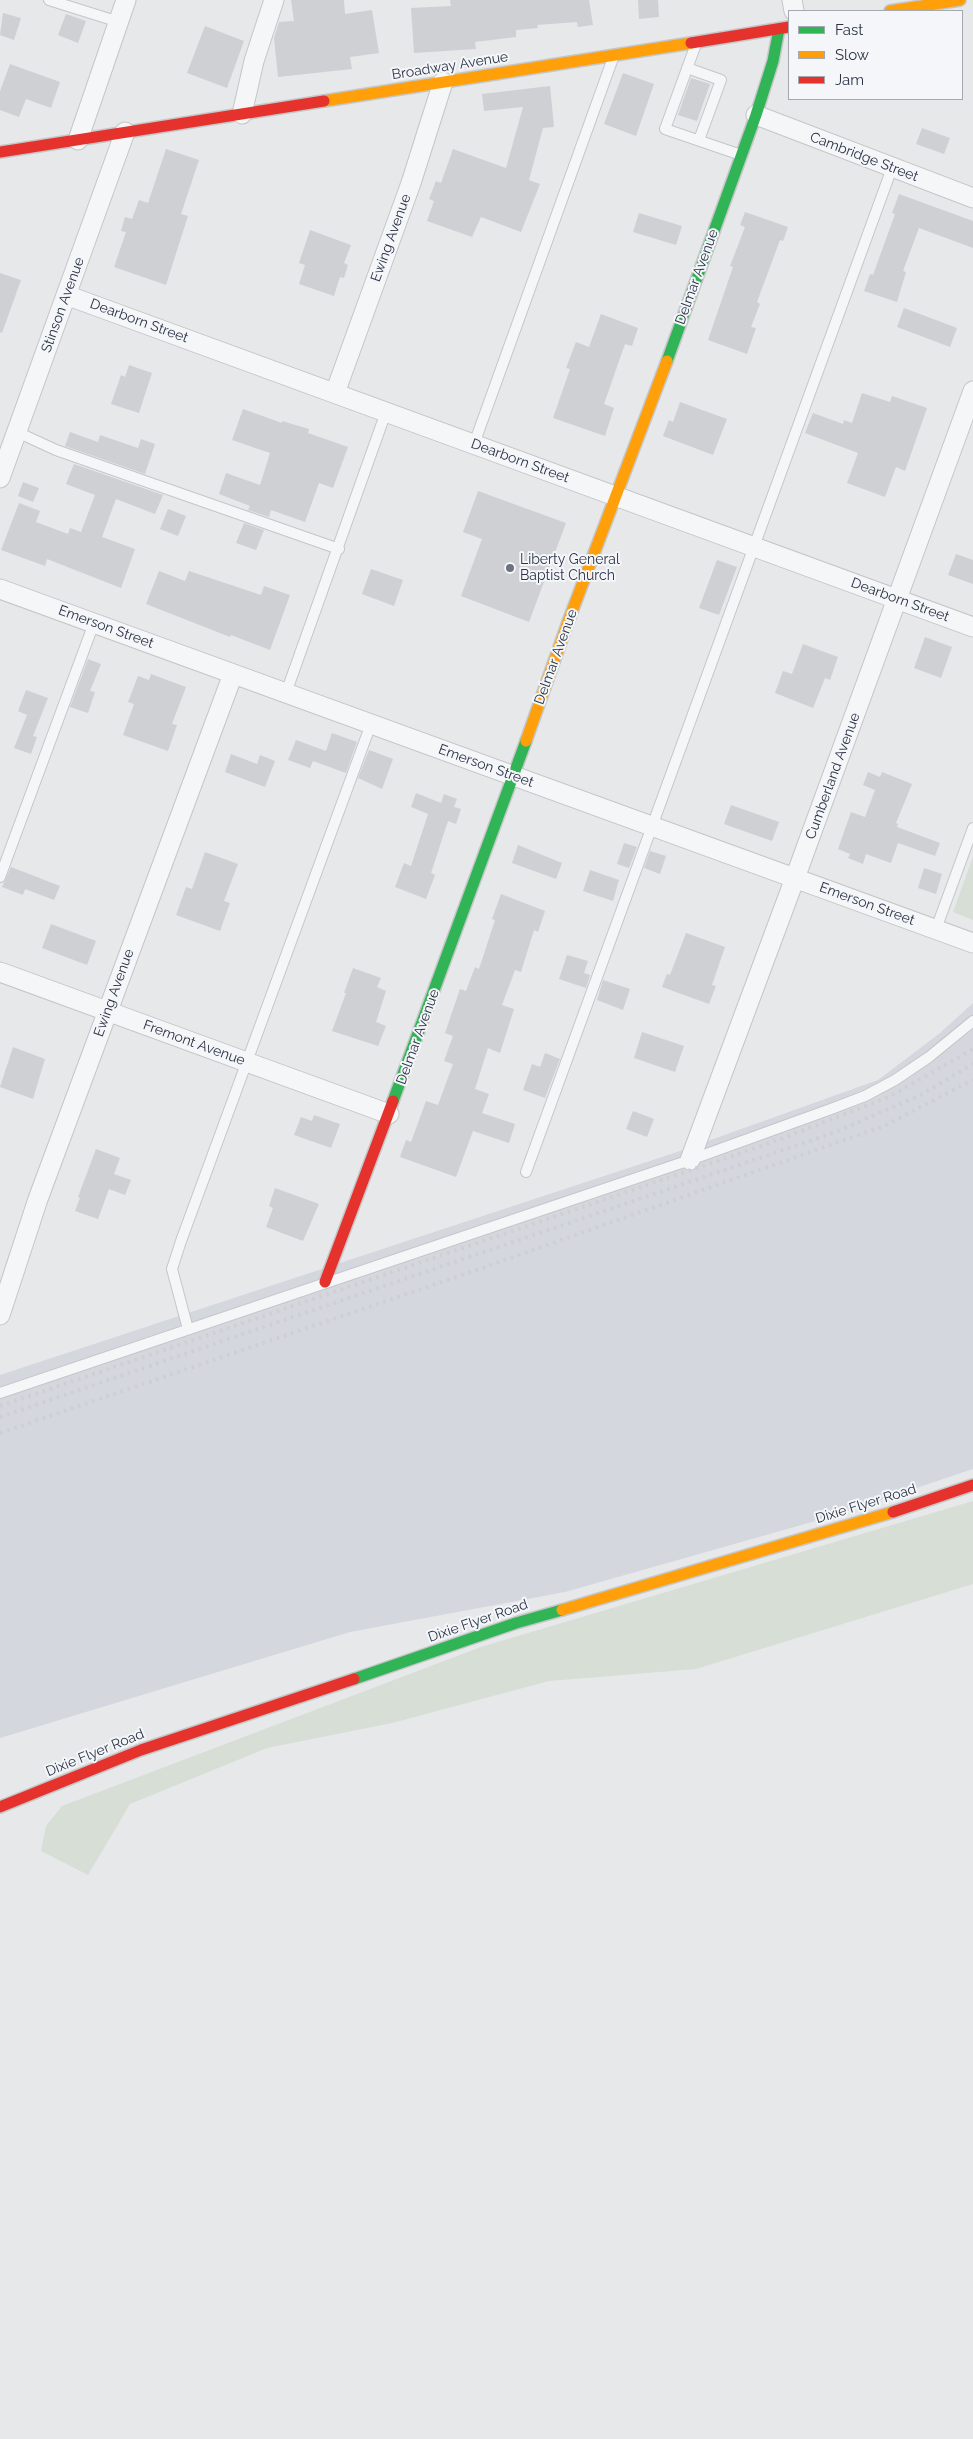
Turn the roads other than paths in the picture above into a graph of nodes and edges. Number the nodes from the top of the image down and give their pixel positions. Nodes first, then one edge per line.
1 (49, 0) edge
2 (126, 0) edge
3 (274, 0) edge
4 (960, 0) edge
5 (896, 10) edge
6 (119, 22) junction
7 (784, 28) edge
8 (696, 43) junction
9 (614, 55) junction
10 (687, 68) junction
11 (443, 82) junction
12 (242, 114) junction
13 (756, 115) junction
14 (125, 132) junction
15 (78, 140) junction
16 (699, 140) junction
17 (0, 152) edge
18 (741, 155) junction
19 (892, 168) junction
20 (973, 198) edge
21 (66, 295) junction
22 (973, 392) edge
23 (335, 393) junction
24 (386, 412) junction
25 (17, 432) junction
26 (474, 444) junction
27 (0, 478) edge
28 (616, 496) junction
29 (752, 546) junction
30 (339, 549) junction
31 (0, 589) edge
32 (897, 599) junction
33 (94, 623) junction
34 (973, 627) edge
35 (232, 674) junction
36 (286, 693) junction
37 (371, 724) junction
38 (514, 776) junction
39 (652, 825) junction
40 (973, 828) edge
41 (0, 877) edge
42 (796, 878) junction
43 (936, 930) junction
44 (973, 943) edge
45 (0, 972) edge
46 (108, 1011) junction
47 (973, 1021) edge
48 (246, 1062) junction
49 (389, 1114) junction
50 (690, 1160) junction
51 (526, 1172) dead end
52 (325, 1282) junction
53 (0, 1315) edge
54 (188, 1329) junction
55 (0, 1393) edge
56 (973, 1485) edge
57 (0, 1806) edge

1 - 6 lane
2 - 6 street
3 - 12 street
4 - 5 street
6 - 15 street
7 - 8 street, Broadway Avenue
7 - 13 street, Delmar Avenue
8 - 9 street, Broadway Avenue
8 - 10 lane
9 - 11 street, Broadway Avenue
9 - 26 lane
10 - 16 lane
10 - 16 lane
11 - 12 street, Broadway Avenue
11 - 23 street, Ewing Avenue
12 - 14 street, Broadway Avenue
13 - 18 street, Delmar Avenue
13 - 19 street, Cambridge Street
14 - 15 street, Broadway Avenue
14 - 21 street, Stinson Avenue
15 - 17 street
16 - 18 lane
18 - 28 street, Delmar Avenue
19 - 20 street, Cambridge Street
19 - 29 lane
21 - 23 street, Dearborn Street
21 - 25 street, Stinson Avenue
22 - 32 street, Cumberland Avenue
23 - 24 street, Dearborn Street
24 - 26 street, Dearborn Street
24 - 30 lane
25 - 27 street, Stinson Avenue
25 - 30 lane
26 - 28 street, Dearborn Street
28 - 29 street, Dearborn Street
28 - 38 street, Delmar Avenue
29 - 32 street, Dearborn Street
29 - 39 lane
30 - 36 lane
31 - 33 street, Emerson Street
32 - 34 street, Dearborn Street
32 - 42 street, Cumberland Avenue
33 - 35 street, Emerson Street
33 - 41 lane
35 - 36 street, Emerson Street
35 - 46 street, Ewing Avenue
36 - 37 street, Emerson Street
37 - 38 street, Emerson Street
37 - 48 lane
38 - 39 street, Emerson Street
38 - 49 street, Delmar Avenue
39 - 42 street, Emerson Street
39 - 51 lane
40 - 43 lane
42 - 43 street, Emerson Street
42 - 50 street, Cumberland Avenue
43 - 44 street, Emerson Street
45 - 46 street, Fremont Avenue
46 - 48 street, Fremont Avenue
46 - 53 street, Ewing Avenue
47 - 50 lane
48 - 49 street, Fremont Avenue
48 - 54 lane
49 - 52 street, Delmar Avenue
50 - 52 lane
52 - 54 lane
54 - 55 lane
56 - 57 street, Dixie Flyer Road

